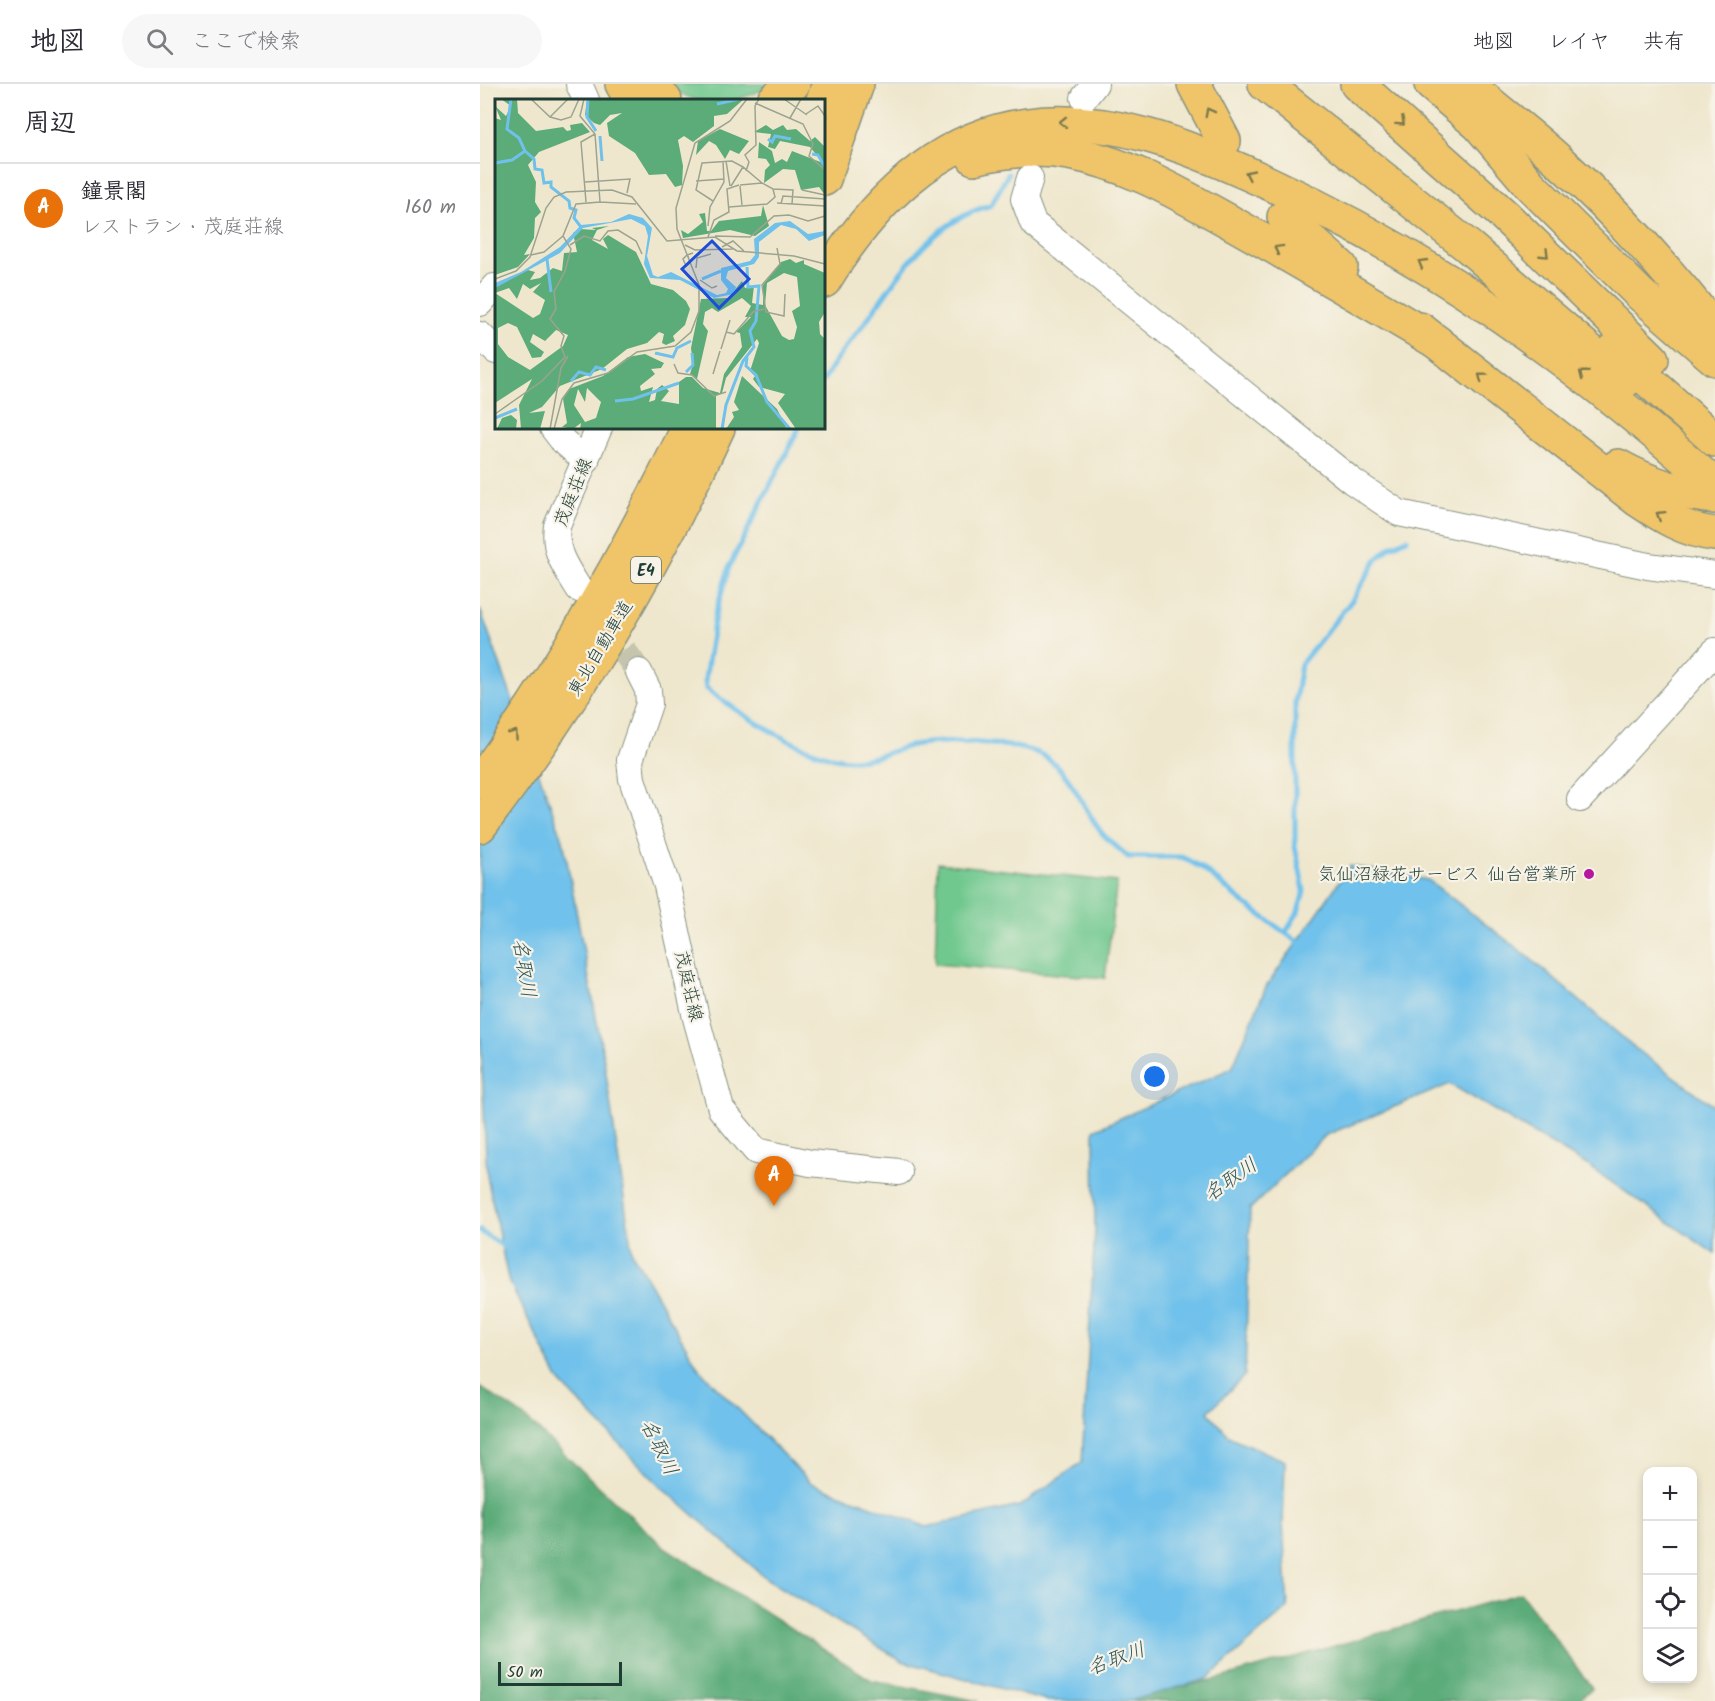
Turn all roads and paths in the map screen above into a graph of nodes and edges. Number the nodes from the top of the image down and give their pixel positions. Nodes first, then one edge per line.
1 (579, 84) edge
2 (622, 84) edge
3 (648, 84) edge
4 (793, 84) edge
5 (829, 84) edge
6 (857, 84) edge
7 (1194, 84) edge
8 (1265, 84) edge
9 (1290, 84) edge
10 (1357, 84) edge
11 (1431, 84) edge
12 (1464, 91) edge
13 (586, 99) edge
14 (630, 99) edge
15 (664, 99) edge
16 (775, 99) edge
17 (824, 99) edge
18 (1506, 135) junction
19 (1224, 141) dead end
20 (1559, 160) junction
21 (825, 176) edge
22 (1030, 178) dead end
23 (1531, 186) junction
24 (1284, 217) dead end
25 (825, 279) edge
26 (825, 289) edge
27 (1695, 319) edge
28 (480, 335) edge
29 (1437, 342) junction
30 (1715, 345) edge
31 (495, 350) edge
32 (1715, 359) edge
33 (1527, 411) junction
34 (1715, 423) edge
35 (554, 429) edge
36 (599, 429) edge
37 (671, 429) edge
38 (688, 429) edge
39 (717, 429) edge
40 (737, 429) edge
41 (586, 461) junction
42 (1710, 463) edge
43 (1715, 497) edge
44 (1715, 534) edge
45 (1715, 575) edge
46 (579, 589) dead end
47 (582, 626) junction
48 (1715, 651) edge
49 (639, 672) tunnel mouth
50 (566, 712) junction
51 (494, 786) edge
52 (1580, 799) dead end
53 (480, 826) edge
54 (899, 1172) dead end

1 - 13 street
2 - 14 highway
3 - 15 highway
4 - 16 highway
5 - 17 highway
6 - 21 highway
19 -> 7 highway
8 - 42 highway
9 - 42 highway
10 -> 34 highway
11 - 12 highway
12 - 18 highway
12 - 20 highway
12 - 23 highway
18 - 20 highway
18 - 23 highway
18 - 30 highway
20 - 27 highway
22 - 45 street
23 - 27 highway
24 - 29 highway
42 -> 25 highway
29 -> 26 highway
27 - 30 highway
27 - 32 highway
28 - 31 street
33 -> 29 highway
33 - 43 highway
44 -> 33 highway
35 - 41 street
36 - 41 street, 茂庭荘線
37 - 47 highway
38 - 47 highway, 東北自動車道 / E4
39 - 50 highway, 東北自動車道 / E4
40 - 50 highway
41 - 46 street, 茂庭荘線
51 -> 47 highway, 東北自動車道 / E4
48 - 52 street
49 - 54 street, 茂庭荘線
50 - 51 highway, 東北自動車道 / E4
51 - 53 highway, 東北自動車道 / E4

